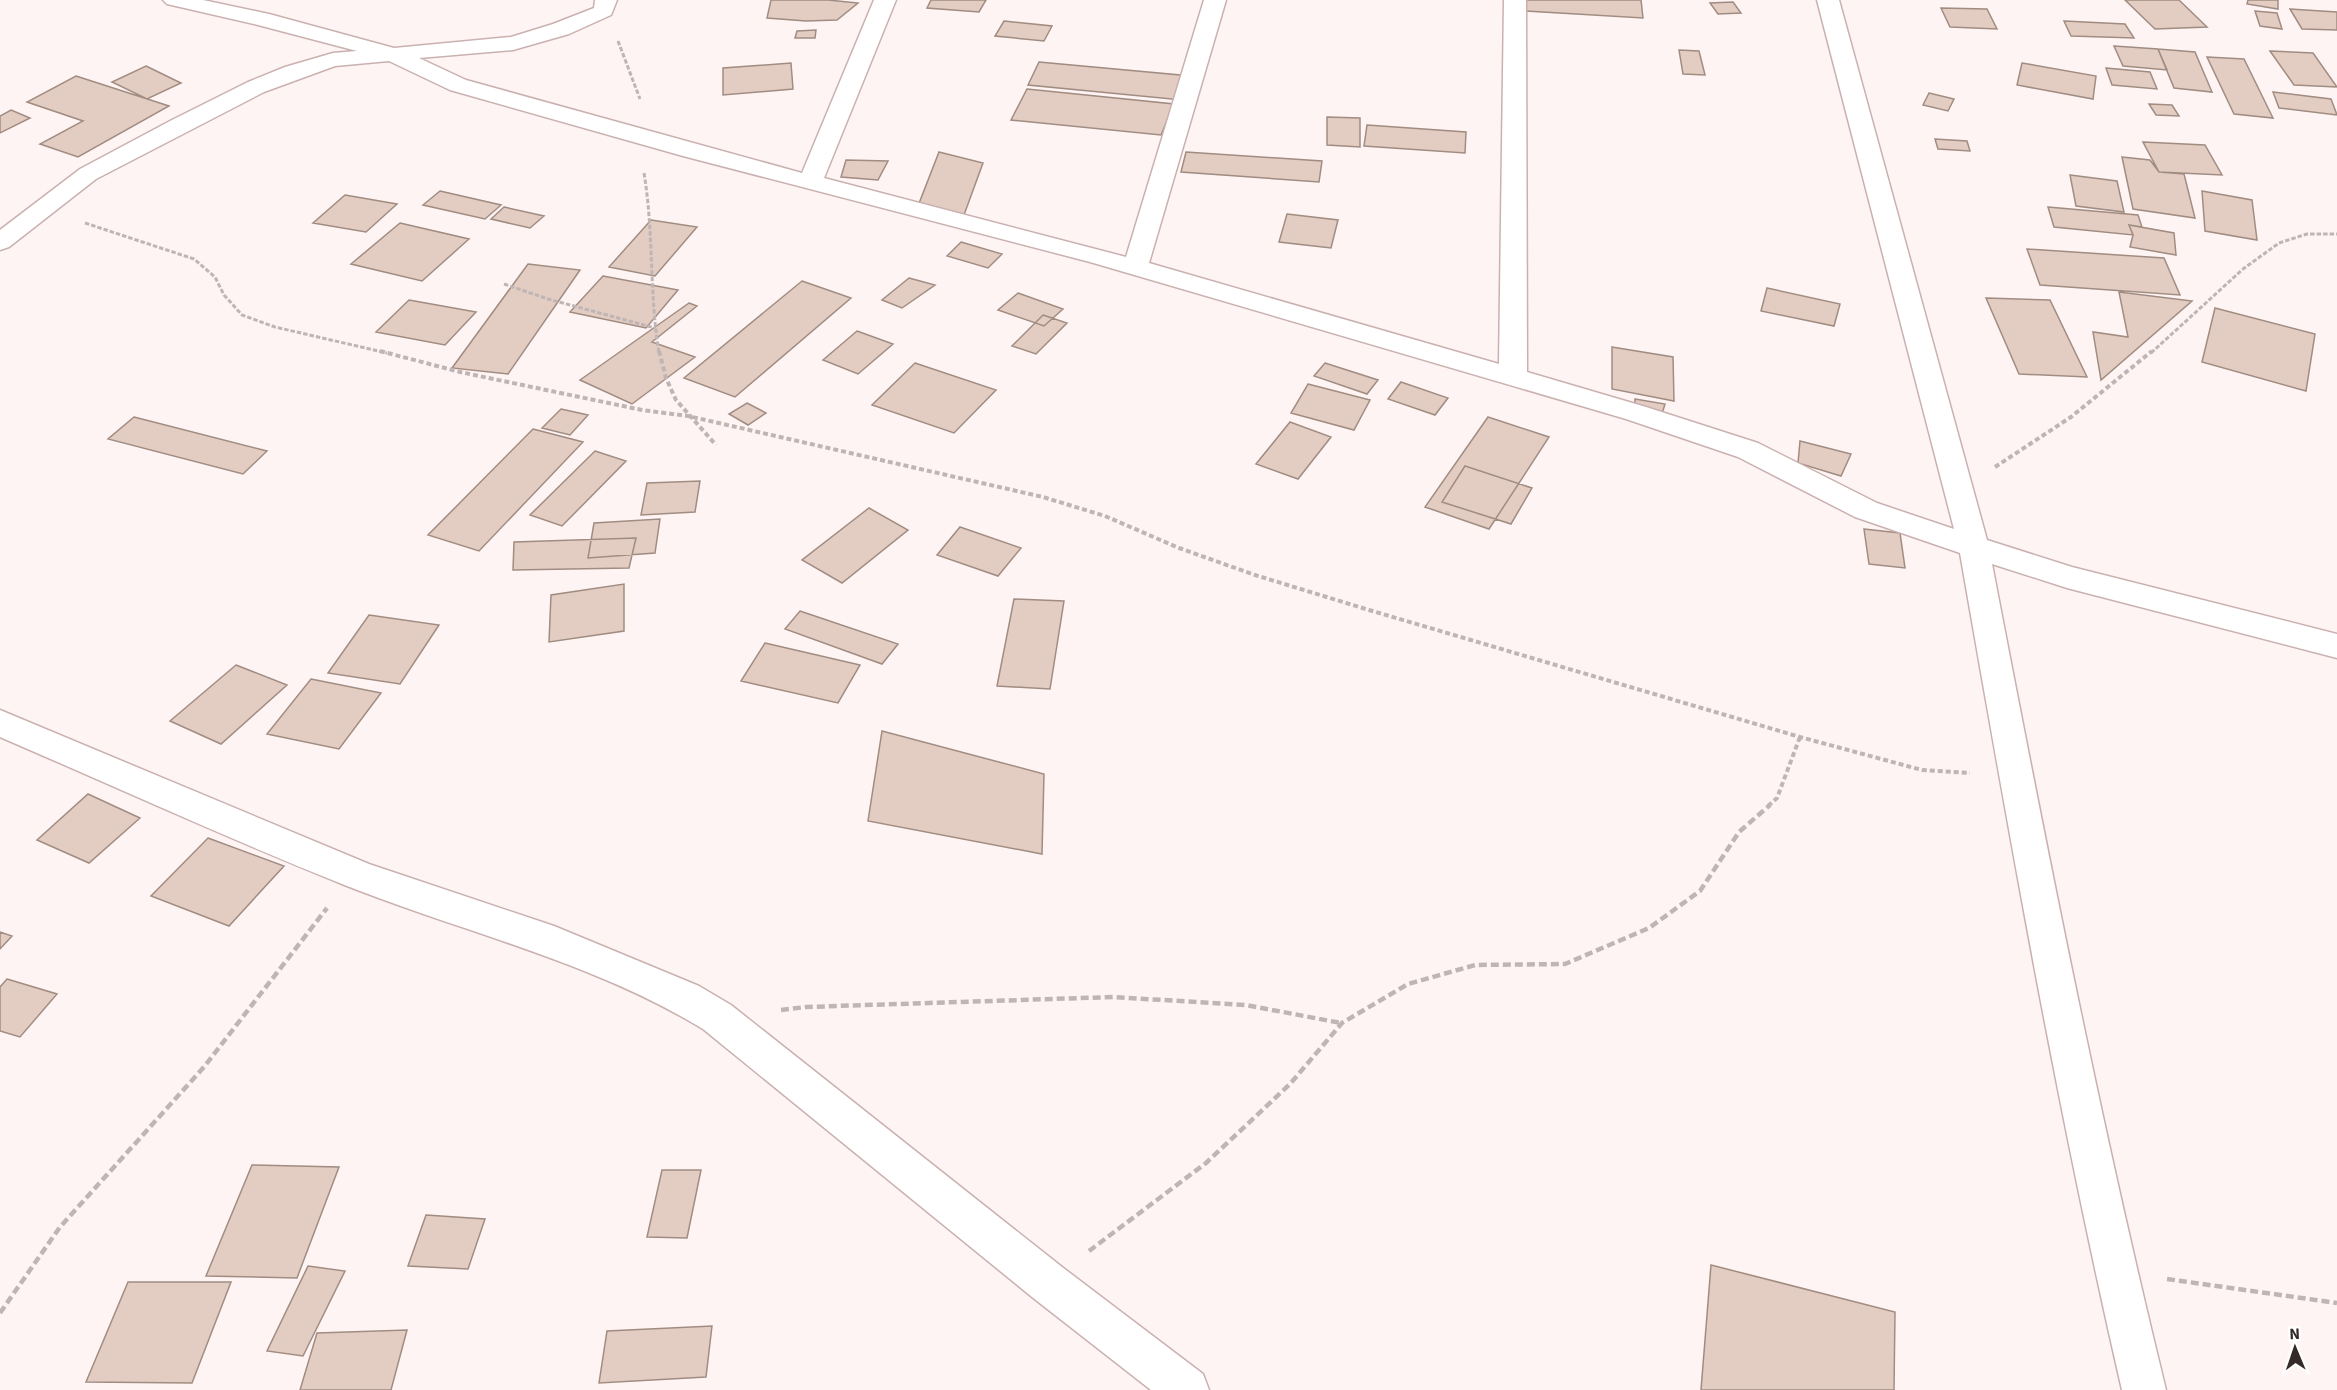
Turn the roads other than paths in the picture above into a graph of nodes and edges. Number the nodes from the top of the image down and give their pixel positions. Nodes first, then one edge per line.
1 (174, 0) edge
2 (885, 0) edge
3 (1215, 0) edge
4 (1515, 0) edge
5 (1828, 0) edge
6 (605, 5) edge
7 (389, 53) junction
8 (810, 182) junction
9 (0, 242) edge
10 (1135, 268) junction
11 (1513, 378) junction
12 (1974, 547) junction
13 (2337, 646) edge
14 (0, 723) edge
15 (1187, 1390) edge
16 (2144, 1390) edge

1 - 7 street
2 - 8 street
3 - 10 street
4 - 11 street
5 - 12 street
6 - 7 street
7 - 8 street
7 - 9 street
8 - 10 street
10 - 11 street
11 - 12 street
12 - 13 street
12 - 16 street
14 - 15 street

